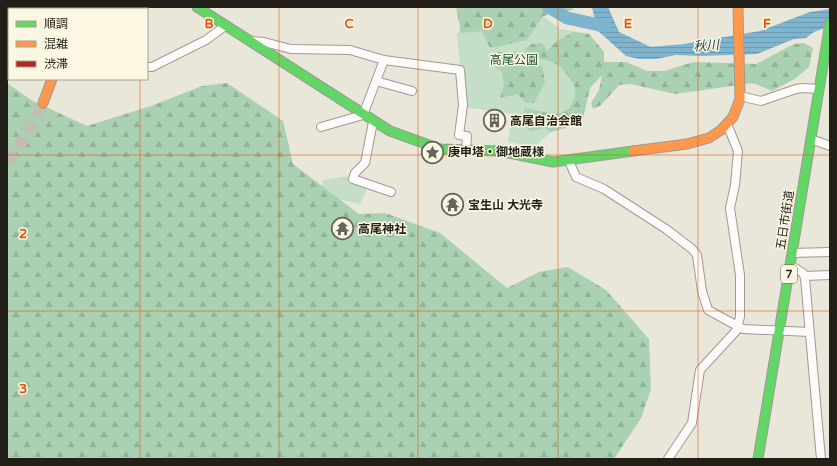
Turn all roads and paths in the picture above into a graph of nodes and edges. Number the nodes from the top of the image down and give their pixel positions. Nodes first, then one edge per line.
1 (197, 7) edge
2 (738, 7) edge
3 (830, 23) edge
4 (225, 26) junction
5 (248, 41) junction
6 (384, 60) junction
7 (148, 67) edge
8 (52, 80) edge
9 (376, 81) junction
10 (819, 89) junction
11 (412, 91) dead end
12 (740, 96) junction
13 (43, 103) tunnel mouth
14 (363, 116) junction
15 (373, 122) junction
16 (727, 124) junction
17 (321, 127) dead end
18 (811, 139) junction
19 (830, 146) edge
20 (466, 150) junction
21 (569, 161) junction
22 (391, 192) dead end
23 (830, 252) edge
24 (792, 253) junction
25 (790, 265) junction
26 (830, 274) edge
27 (805, 276) junction
28 (737, 326) junction
29 (779, 331) junction
30 (809, 332) junction
31 (668, 459) edge
32 (758, 459) edge
33 (821, 459) edge

1 - 4 street
2 - 12 street
3 - 10 street, 五日市街道 / 7
4 - 5 street
4 - 7 street
5 - 6 street
5 - 14 street
6 - 9 street
6 - 20 street
8 - 13 street
9 - 11 street
9 - 14 street
10 - 12 street
10 - 18 street, 五日市街道 / 7
12 - 16 street
14 - 15 street
14 - 17 street
15 - 20 street
15 - 22 street
16 - 21 street
16 - 28 street
18 - 19 street
18 - 24 street, 五日市街道 / 7
20 - 21 street
21 - 28 street
23 - 24 street
24 - 25 street, 五日市街道 / 7
25 - 27 street
25 - 29 street, 五日市街道 / 7
26 - 27 street
27 - 30 street
28 - 29 street
28 - 31 street
29 - 30 street
29 - 32 street, 五日市街道 / 7
30 - 33 street

